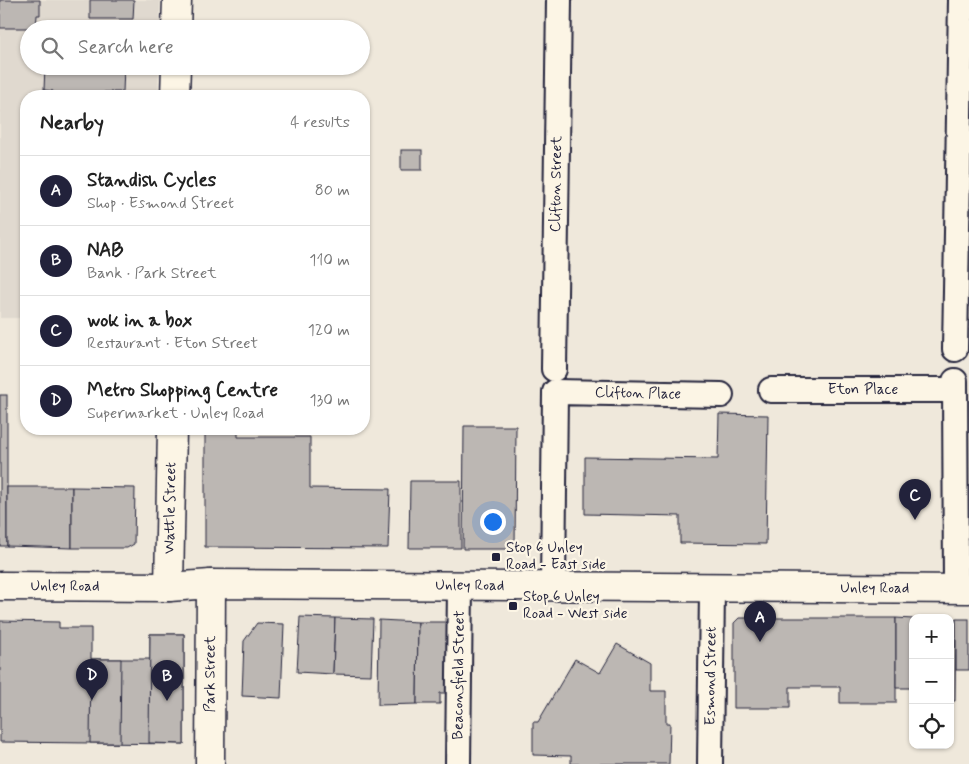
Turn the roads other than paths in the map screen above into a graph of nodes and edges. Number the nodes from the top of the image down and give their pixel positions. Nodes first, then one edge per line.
1 (177, 0) edge
2 (559, 0) edge
3 (961, 0) edge
4 (176, 20) edge
5 (176, 75) edge
6 (175, 90) edge
7 (955, 349) dead end
8 (554, 369) dead end
9 (771, 390) dead end
10 (720, 394) dead end
11 (172, 435) edge
12 (211, 584) junction
13 (0, 586) edge
14 (460, 586) junction
15 (169, 587) junction
16 (553, 587) junction
17 (712, 588) junction
18 (963, 589) edge
19 (210, 764) edge
20 (458, 764) edge
21 (710, 764) edge

1 - 4 main road
2 - 8 street, Clifton Street
3 - 7 street
5 - 6 main road
9 - 18 street, Eton Place
10 - 16 street, Clifton Place
11 - 15 main road, Wattle Street
12 - 14 main road, Unley Road
12 - 15 main road, Unley Road
12 - 19 main road, Park Street
13 - 15 main road, Unley Road
14 - 16 main road, Unley Road
14 - 20 street, Beaconsfield Street
16 - 17 main road, Unley Road
17 - 18 main road, Unley Road
17 - 21 street, Esmond Street

